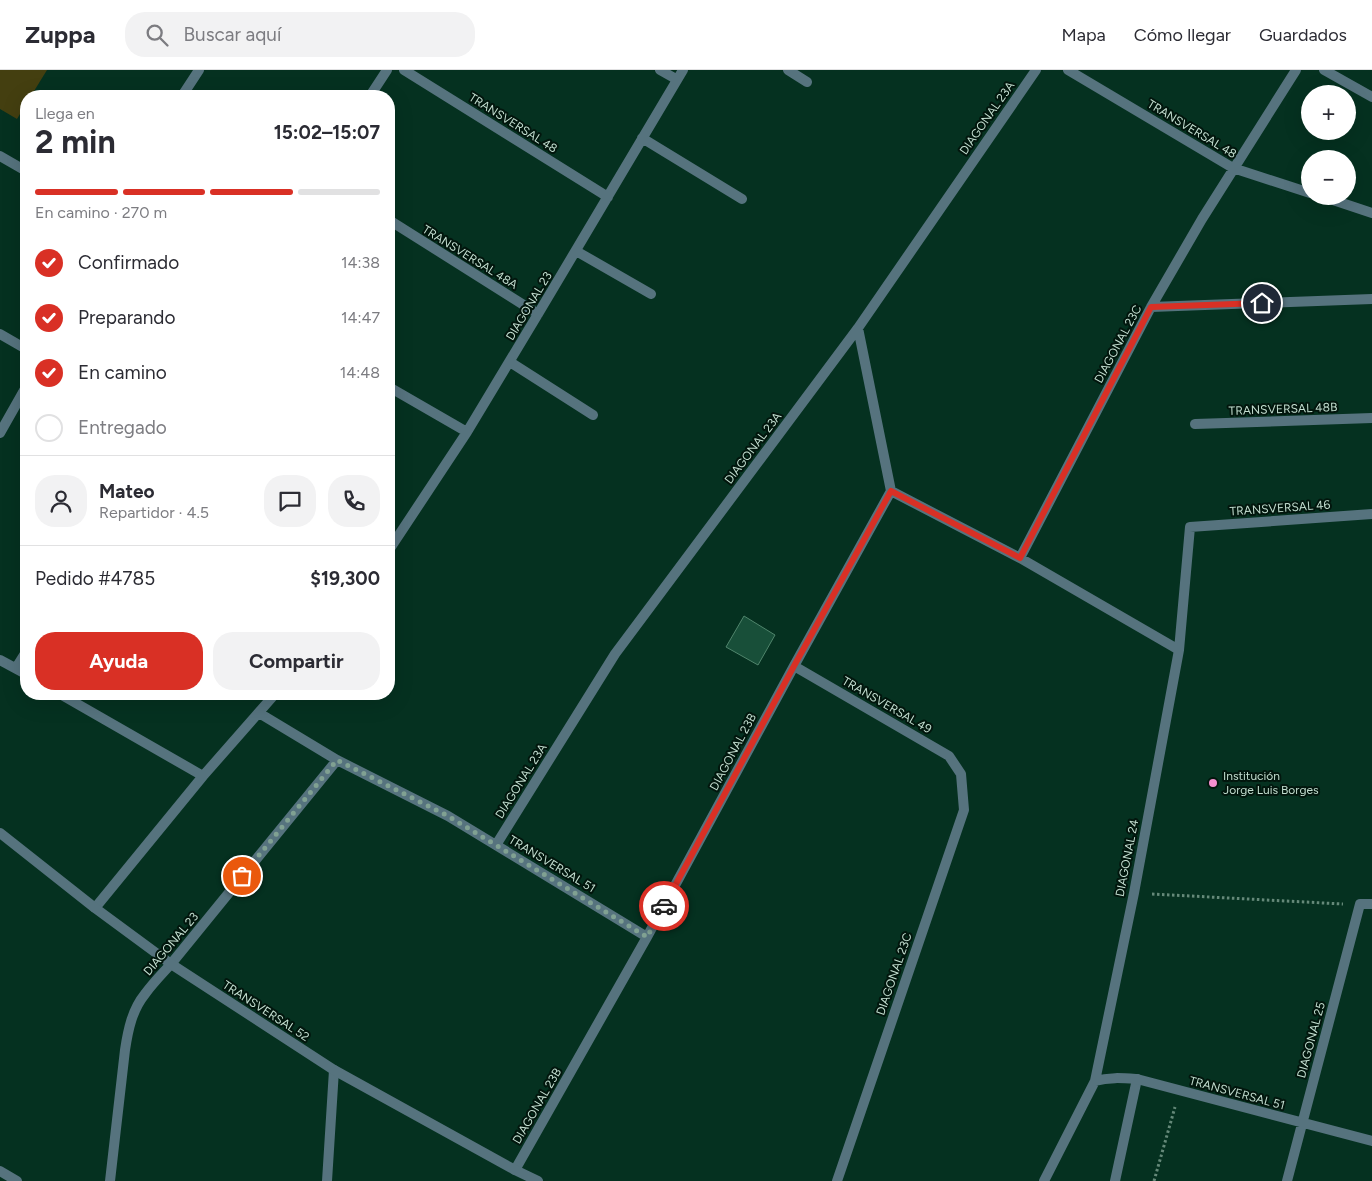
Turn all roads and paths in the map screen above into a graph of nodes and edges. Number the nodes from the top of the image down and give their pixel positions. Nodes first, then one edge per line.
1 (199, 70) edge
2 (386, 70) edge
3 (404, 70) edge
4 (660, 70) edge
5 (683, 70) edge
6 (788, 70) edge
7 (1036, 70) edge
8 (1068, 70) edge
9 (1296, 70) edge
10 (1324, 70) edge
11 (676, 80) junction
12 (807, 82) dead end
13 (186, 90) edge
14 (374, 90) edge
15 (1372, 98) edge
16 (642, 138) junction
17 (0, 156) edge
18 (20, 168) edge
19 (1233, 168) junction
20 (1301, 190) edge
21 (608, 197) junction
22 (742, 199) dead end
23 (1348, 205) edge
24 (1372, 213) edge
25 (395, 224) edge
26 (576, 251) junction
27 (650, 294) dead end
28 (1372, 299) edge
29 (1151, 307) junction
30 (538, 314) junction
31 (858, 328) junction
32 (0, 334) edge
33 (20, 346) edge
34 (510, 362) junction
35 (395, 390) edge
36 (20, 398) edge
37 (593, 415) dead end
38 (1372, 418) edge
39 (1195, 424) dead end
40 (467, 432) junction
41 (0, 433) edge
42 (891, 491) junction
43 (1372, 514) edge
44 (1190, 527) joint
45 (395, 541) edge
46 (1020, 558) junction
47 (1179, 650) junction
48 (0, 660) edge
49 (20, 662) edge
50 (794, 666) junction
51 (16, 668) junction
52 (20, 670) edge
53 (70, 700) edge
54 (270, 700) edge
55 (259, 713) junction
56 (337, 760) junction
57 (961, 774) joint
58 (203, 776) junction
59 (0, 833) edge
60 (496, 845) junction
61 (1134, 893) junction
62 (1360, 904) junction
63 (1372, 904) edge
64 (95, 908) junction
65 (647, 937) junction
66 (171, 964) junction
67 (334, 1070) junction
68 (1137, 1079) junction
69 (1095, 1081) junction
70 (1180, 1091) junction
71 (1302, 1122) junction
72 (1372, 1141) edge
73 (515, 1170) junction
74 (0, 1171) edge
75 (535, 1180) edge
76 (17, 1181) edge
77 (110, 1181) edge
78 (327, 1181) edge
79 (836, 1181) edge
80 (1044, 1181) edge
81 (1115, 1181) edge
82 (1154, 1181) edge
83 (1287, 1181) edge

1 - 13 street
2 - 14 street
3 - 21 street, TRANSVERSAL 48
4 - 11 street
5 - 11 street, DIAGONAL 23
6 - 12 street
7 - 31 street, DIAGONAL 23A
8 - 19 street, TRANSVERSAL 48
9 - 19 street, DIAGONAL 23C
10 - 15 street
11 - 16 street, DIAGONAL 23
16 - 21 street, DIAGONAL 23
16 - 22 street
17 - 18 street
19 - 20 street, TRANSVERSAL 48
19 - 29 street, DIAGONAL 23C
21 - 26 street, DIAGONAL 23
23 - 24 street
25 - 30 street, TRANSVERSAL 48A
26 - 27 street
26 - 30 street, DIAGONAL 23
28 - 29 street
29 - 46 street, DIAGONAL 23C
30 - 34 street, DIAGONAL 23
31 - 42 street
31 - 60 street, DIAGONAL 23A
32 - 33 street
34 - 37 street
34 - 40 street, DIAGONAL 23
35 - 40 street
36 - 41 street
38 - 39 street, TRANSVERSAL 48B
40 - 45 street, DIAGONAL 23
42 - 46 street
42 - 50 street, DIAGONAL 23B
43 - 44 street, TRANSVERSAL 46
44 - 47 street, DIAGONAL 24
46 - 47 street
47 - 61 street, DIAGONAL 24
48 - 51 street
49 - 51 street
50 - 57 street, TRANSVERSAL 49
50 - 65 street, DIAGONAL 23B
51 - 52 street
53 - 58 street
54 - 55 street
55 - 56 street, TRANSVERSAL 51
55 - 58 street
56 - 60 street, TRANSVERSAL 51
56 - 66 street, DIAGONAL 23
57 - 79 street, DIAGONAL 23C
58 - 64 street
59 - 64 street, TRANSVERSAL 52
60 - 65 street, TRANSVERSAL 51
61 - 62 path
61 - 69 street, DIAGONAL 24
62 - 63 street
62 - 71 street, DIAGONAL 25
64 - 66 street, TRANSVERSAL 52
65 - 73 street, DIAGONAL 23B
66 - 67 street, TRANSVERSAL 52
66 - 77 street, DIAGONAL 23
67 - 73 street, TRANSVERSAL 52
67 - 78 street
68 - 69 street, TRANSVERSAL 51
68 - 70 street, TRANSVERSAL 51
68 - 81 street
69 - 80 street, DIAGONAL 24
70 - 71 street, TRANSVERSAL 51
70 - 82 path
71 - 72 street, TRANSVERSAL 51
71 - 83 street, DIAGONAL 25
73 - 75 street, TRANSVERSAL 52
74 - 76 street

